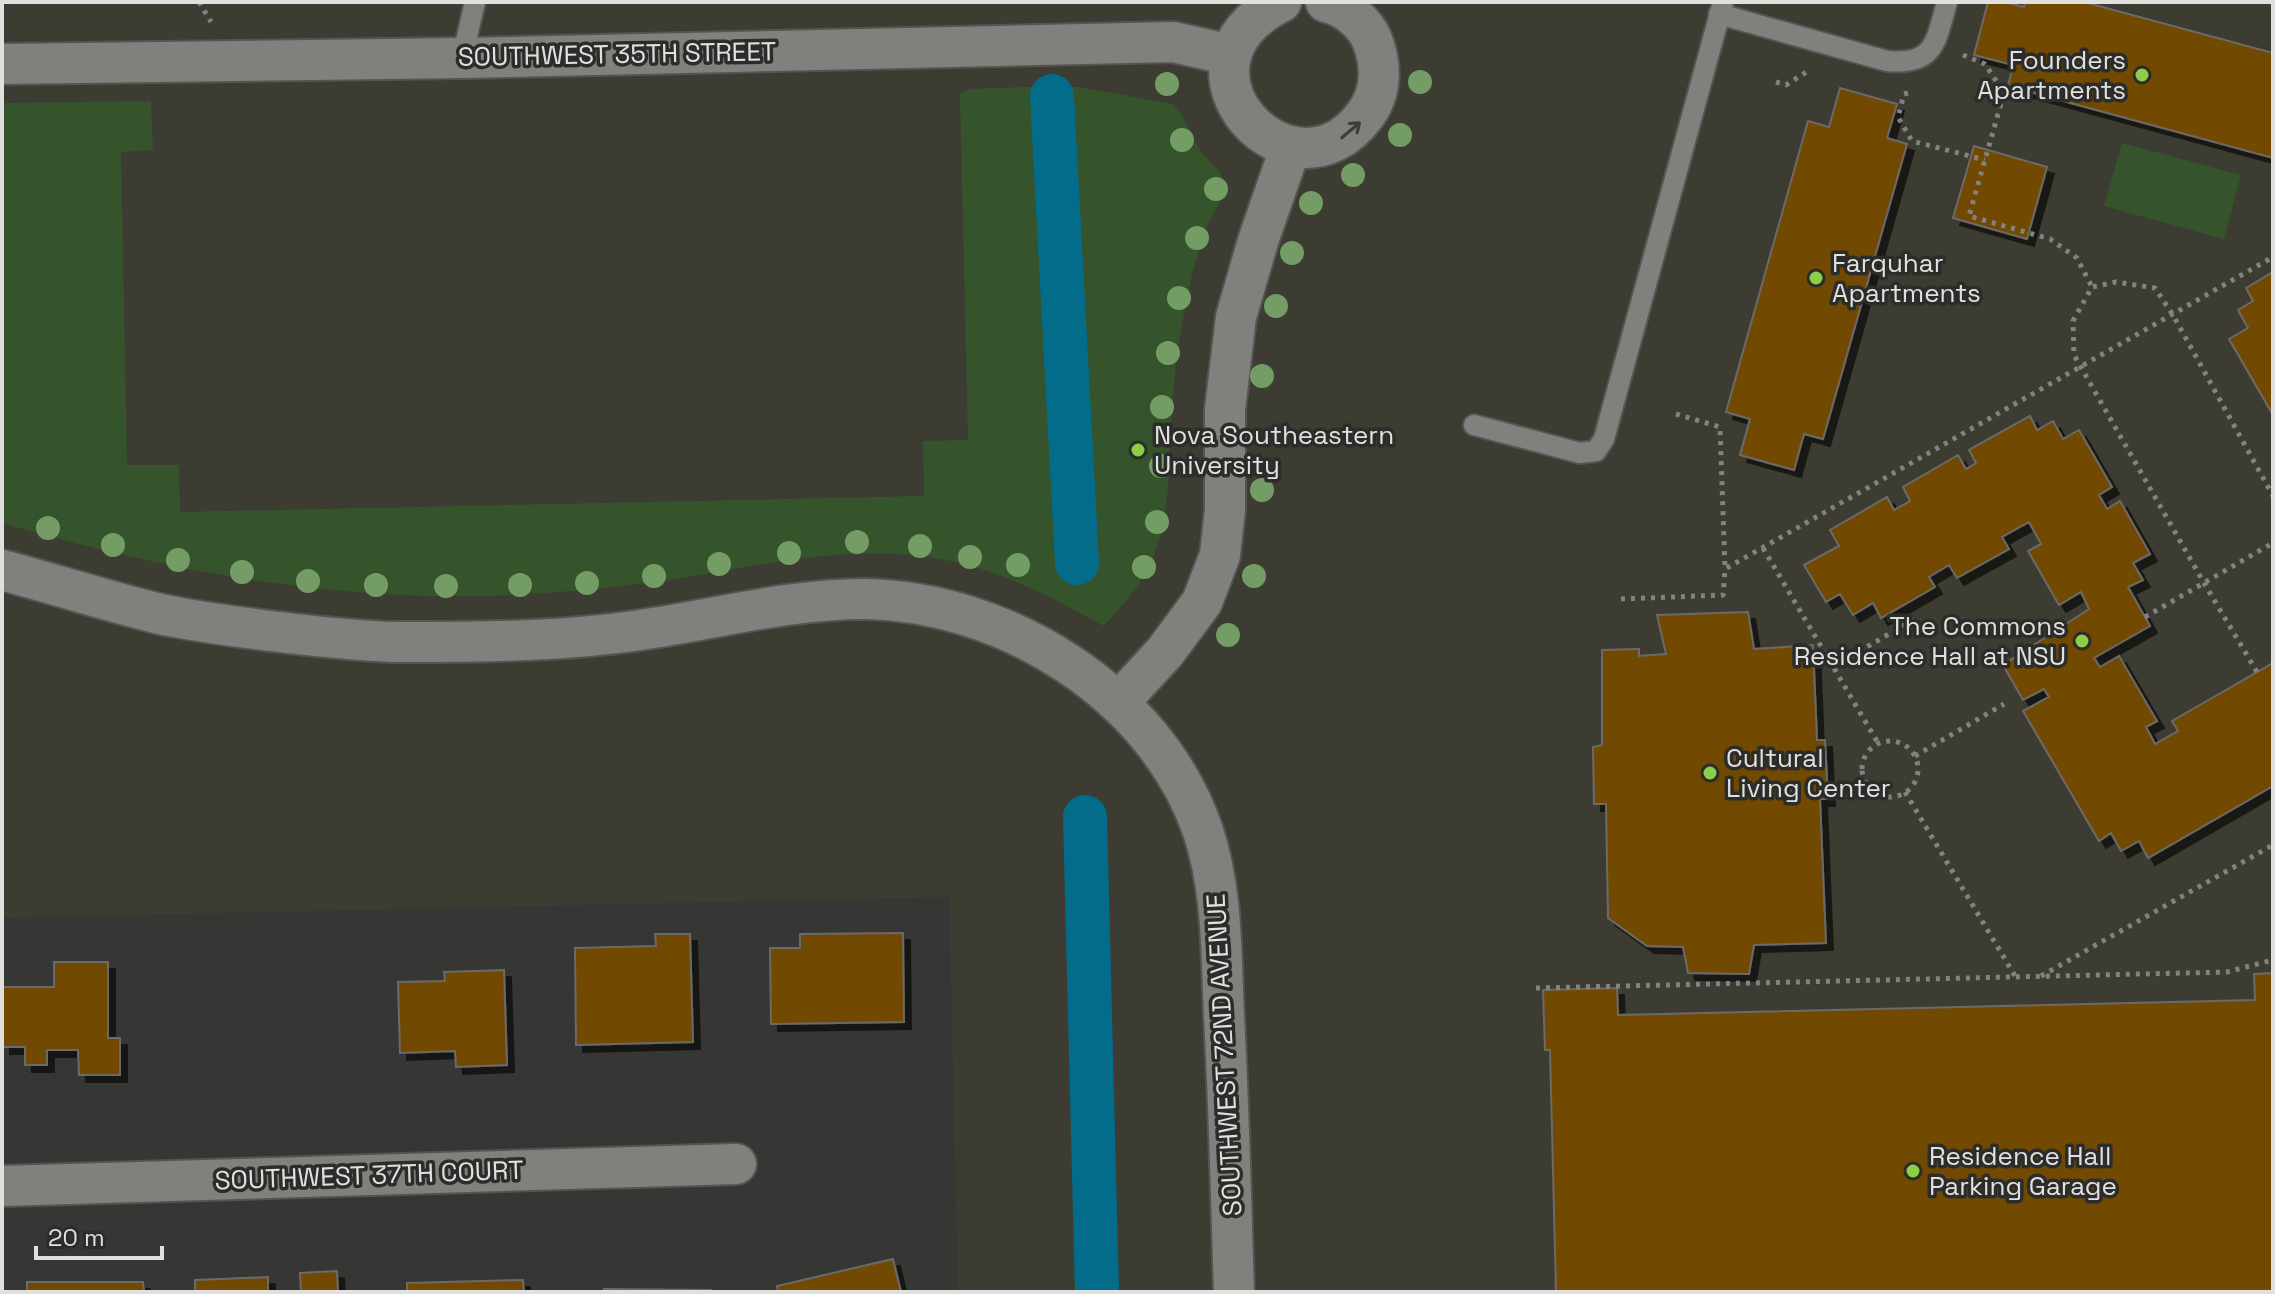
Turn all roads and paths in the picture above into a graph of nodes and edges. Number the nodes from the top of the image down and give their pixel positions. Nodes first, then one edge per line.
1 (475, 2) edge
2 (1281, 2) edge
3 (1947, 2) edge
4 (1350, 7) edge
5 (1721, 8) edge
6 (1966, 42) dead end
7 (1231, 55) junction
8 (1963, 55) junction
9 (462, 58) junction
10 (2, 64) edge
11 (1956, 65) dead end
12 (1919, 90) dead end
13 (1291, 146) junction
14 (1985, 160) junction
15 (2273, 257) edge
16 (2092, 287) junction
17 (2173, 315) junction
18 (2080, 368) junction
19 (1676, 414) dead end
20 (1474, 425) dead end
21 (2273, 496) edge
22 (2273, 543) edge
23 (1763, 548) junction
24 (1725, 569) junction
25 (2, 570) edge
26 (2204, 583) junction
27 (1621, 599) dead end
28 (2145, 617) dead end
29 (1916, 618) dead end
30 (1833, 667) junction
31 (2257, 672) dead end
32 (1118, 703) junction
33 (2004, 704) dead end
34 (1878, 743) junction
35 (1915, 756) junction
36 (1905, 792) junction
37 (2273, 845) edge
38 (2273, 960) edge
39 (2016, 977) junction
40 (2040, 977) junction
41 (1536, 988) dead end
42 (736, 1164) dead end
43 (2, 1186) edge
44 (1234, 1292) edge

1 - 9 lane
2 - 7 street
3 - 5 lane
13 -> 4 street
5 - 20 lane
6 - 8 path
7 - 9 street, SOUTHWEST 35TH STREET
7 - 13 street
8 - 11 path
8 - 14 path
9 - 10 street, SOUTHWEST 35TH STREET
12 - 14 path
13 - 32 street
14 - 16 path
15 - 17 path
16 - 17 path
16 - 18 path
17 - 18 path
17 - 21 path
18 - 23 path
18 - 26 path
19 - 24 path
22 - 26 path
23 - 24 path
23 - 30 path
24 - 27 path
25 - 32 street, SOUTHWEST 72ND AVENUE
26 - 28 path
26 - 31 path
29 - 30 path
30 - 34 path
32 - 44 street, SOUTHWEST 72ND AVENUE
33 - 35 path
34 - 35 path
34 - 36 path
35 - 36 path
36 - 39 path
37 - 40 path
38 - 40 path
39 - 40 path
39 - 41 path
42 - 43 street, SOUTHWEST 37TH COURT

